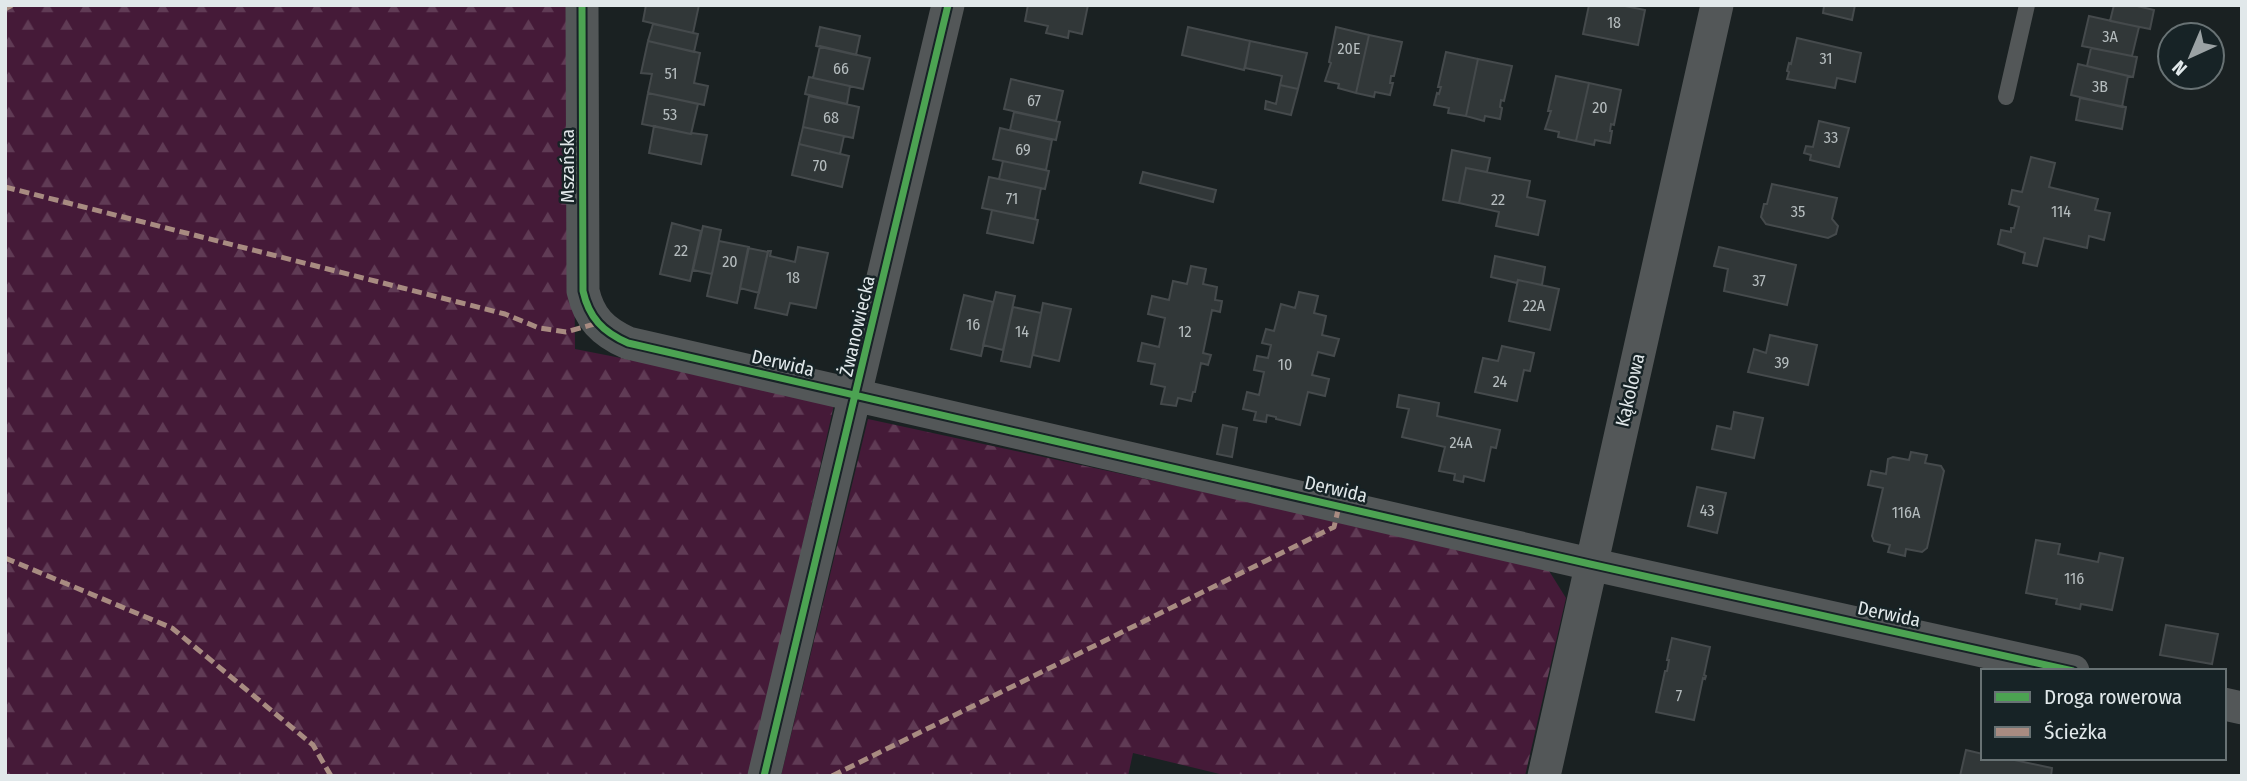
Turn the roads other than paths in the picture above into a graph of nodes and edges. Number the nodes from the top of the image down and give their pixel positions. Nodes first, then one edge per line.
1 (582, 5) edge
2 (948, 5) edge
3 (1717, 5) edge
4 (2027, 5) edge
5 (2006, 97) dead end
6 (598, 323) joint
7 (856, 396) junction
8 (1590, 564) junction
9 (2064, 669) edge
10 (764, 776) edge
11 (1544, 776) edge

1 - 6 street, Mszańska
2 - 7 street, Żwanowiecka
3 - 8 street, Kąkolowa
4 - 5 lane
6 - 7 street, Derwida
7 - 8 street, Derwida
7 - 10 street, Żwanowiecka
8 - 9 street, Derwida
8 - 11 street, Kąkolowa

